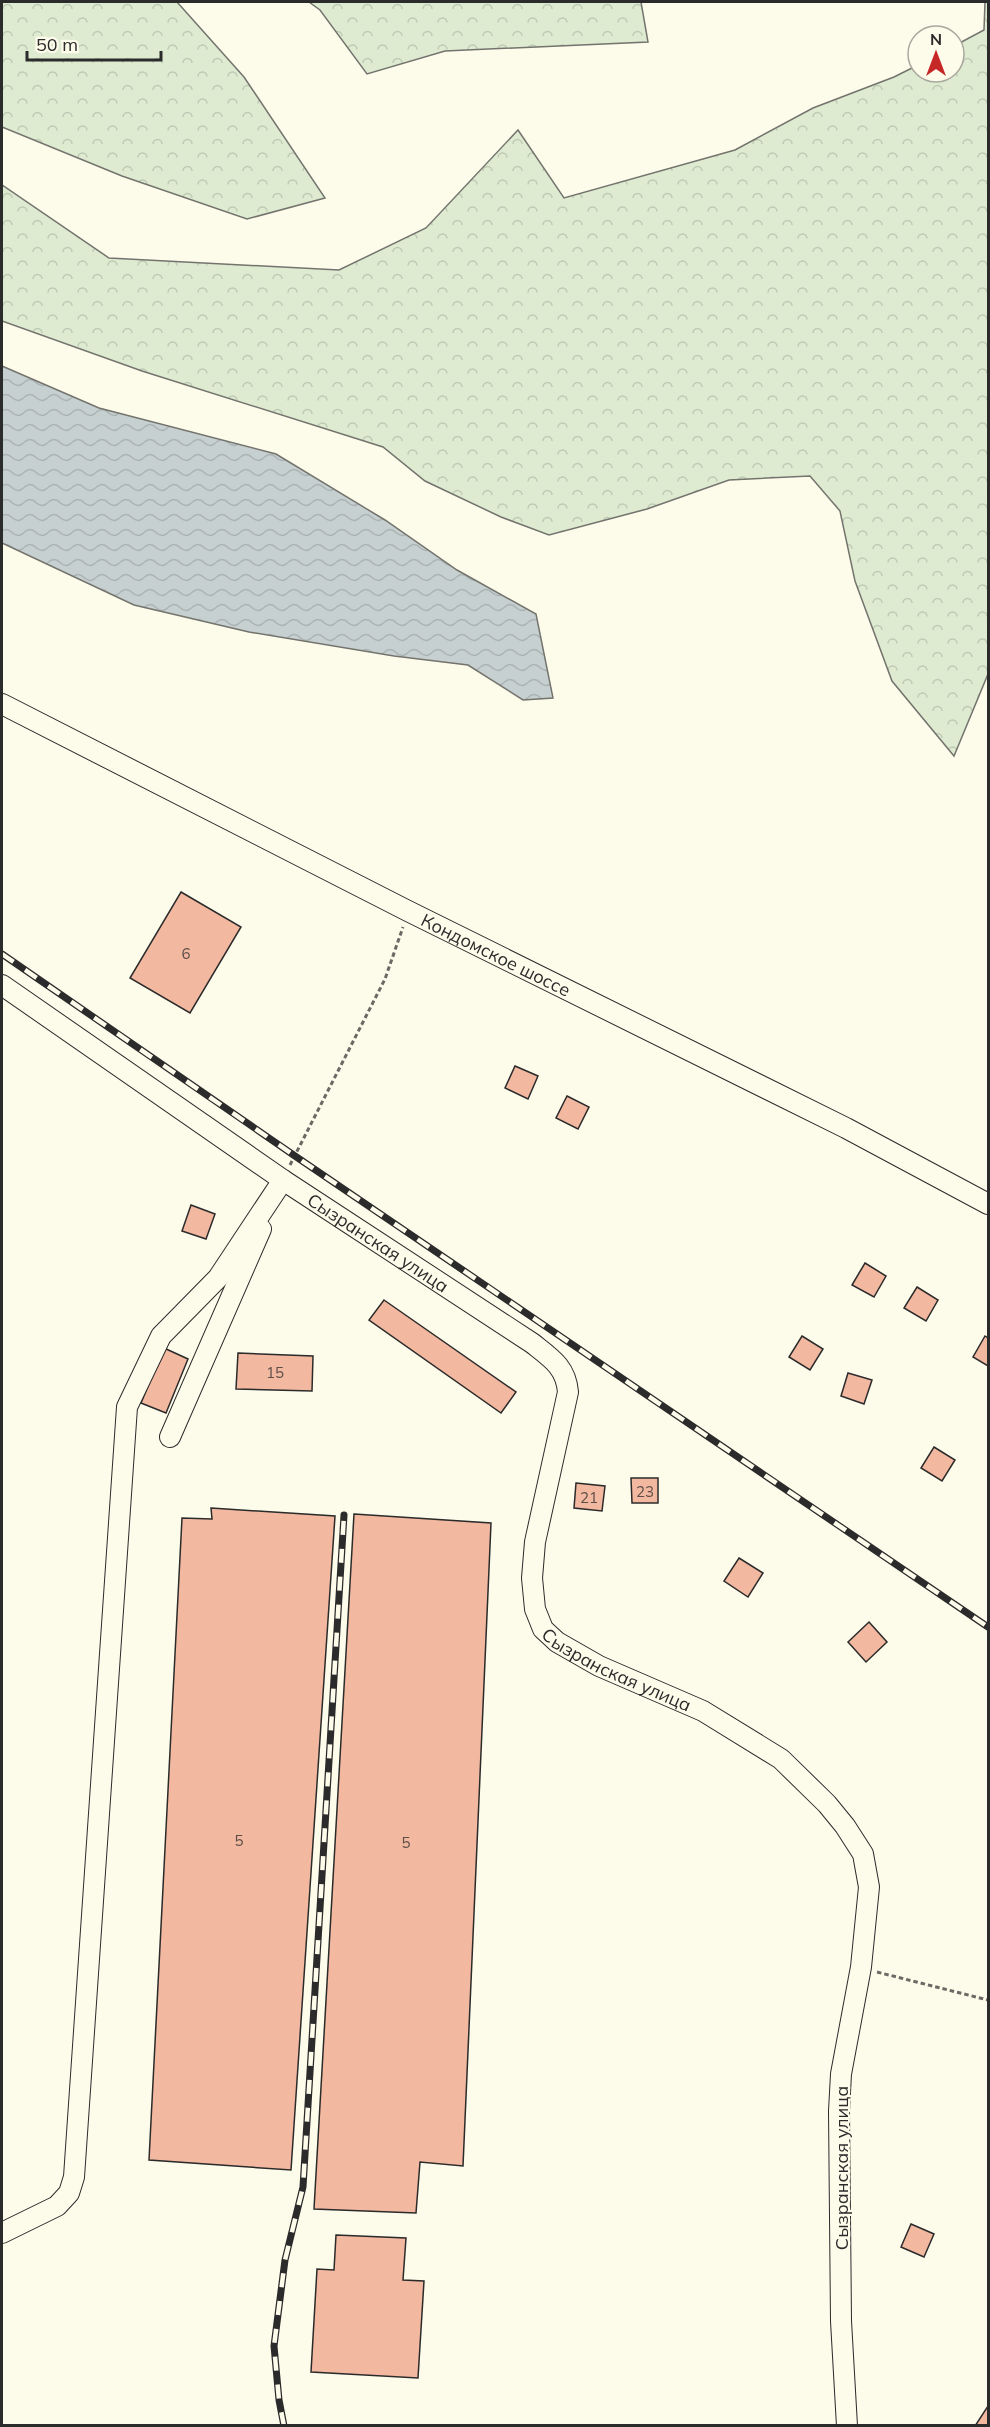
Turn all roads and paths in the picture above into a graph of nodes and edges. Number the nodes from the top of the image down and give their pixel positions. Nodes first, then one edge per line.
1 (2, 704) edge
2 (408, 911) junction
3 (2, 985) edge
4 (283, 1180) junction
5 (988, 1204) edge
6 (171, 1437) dead end
7 (861, 1967) junction
8 (988, 2000) edge
9 (2, 2233) edge
10 (847, 2426) edge

1 - 2 street, Кондомское шоссе
2 - 4 path
2 - 5 street, Кондомское шоссе
3 - 4 street, Сызранская улица
4 - 6 street
4 - 7 street, Сызранская улица
4 - 9 street
7 - 8 path
7 - 10 street, Сызранская улица

